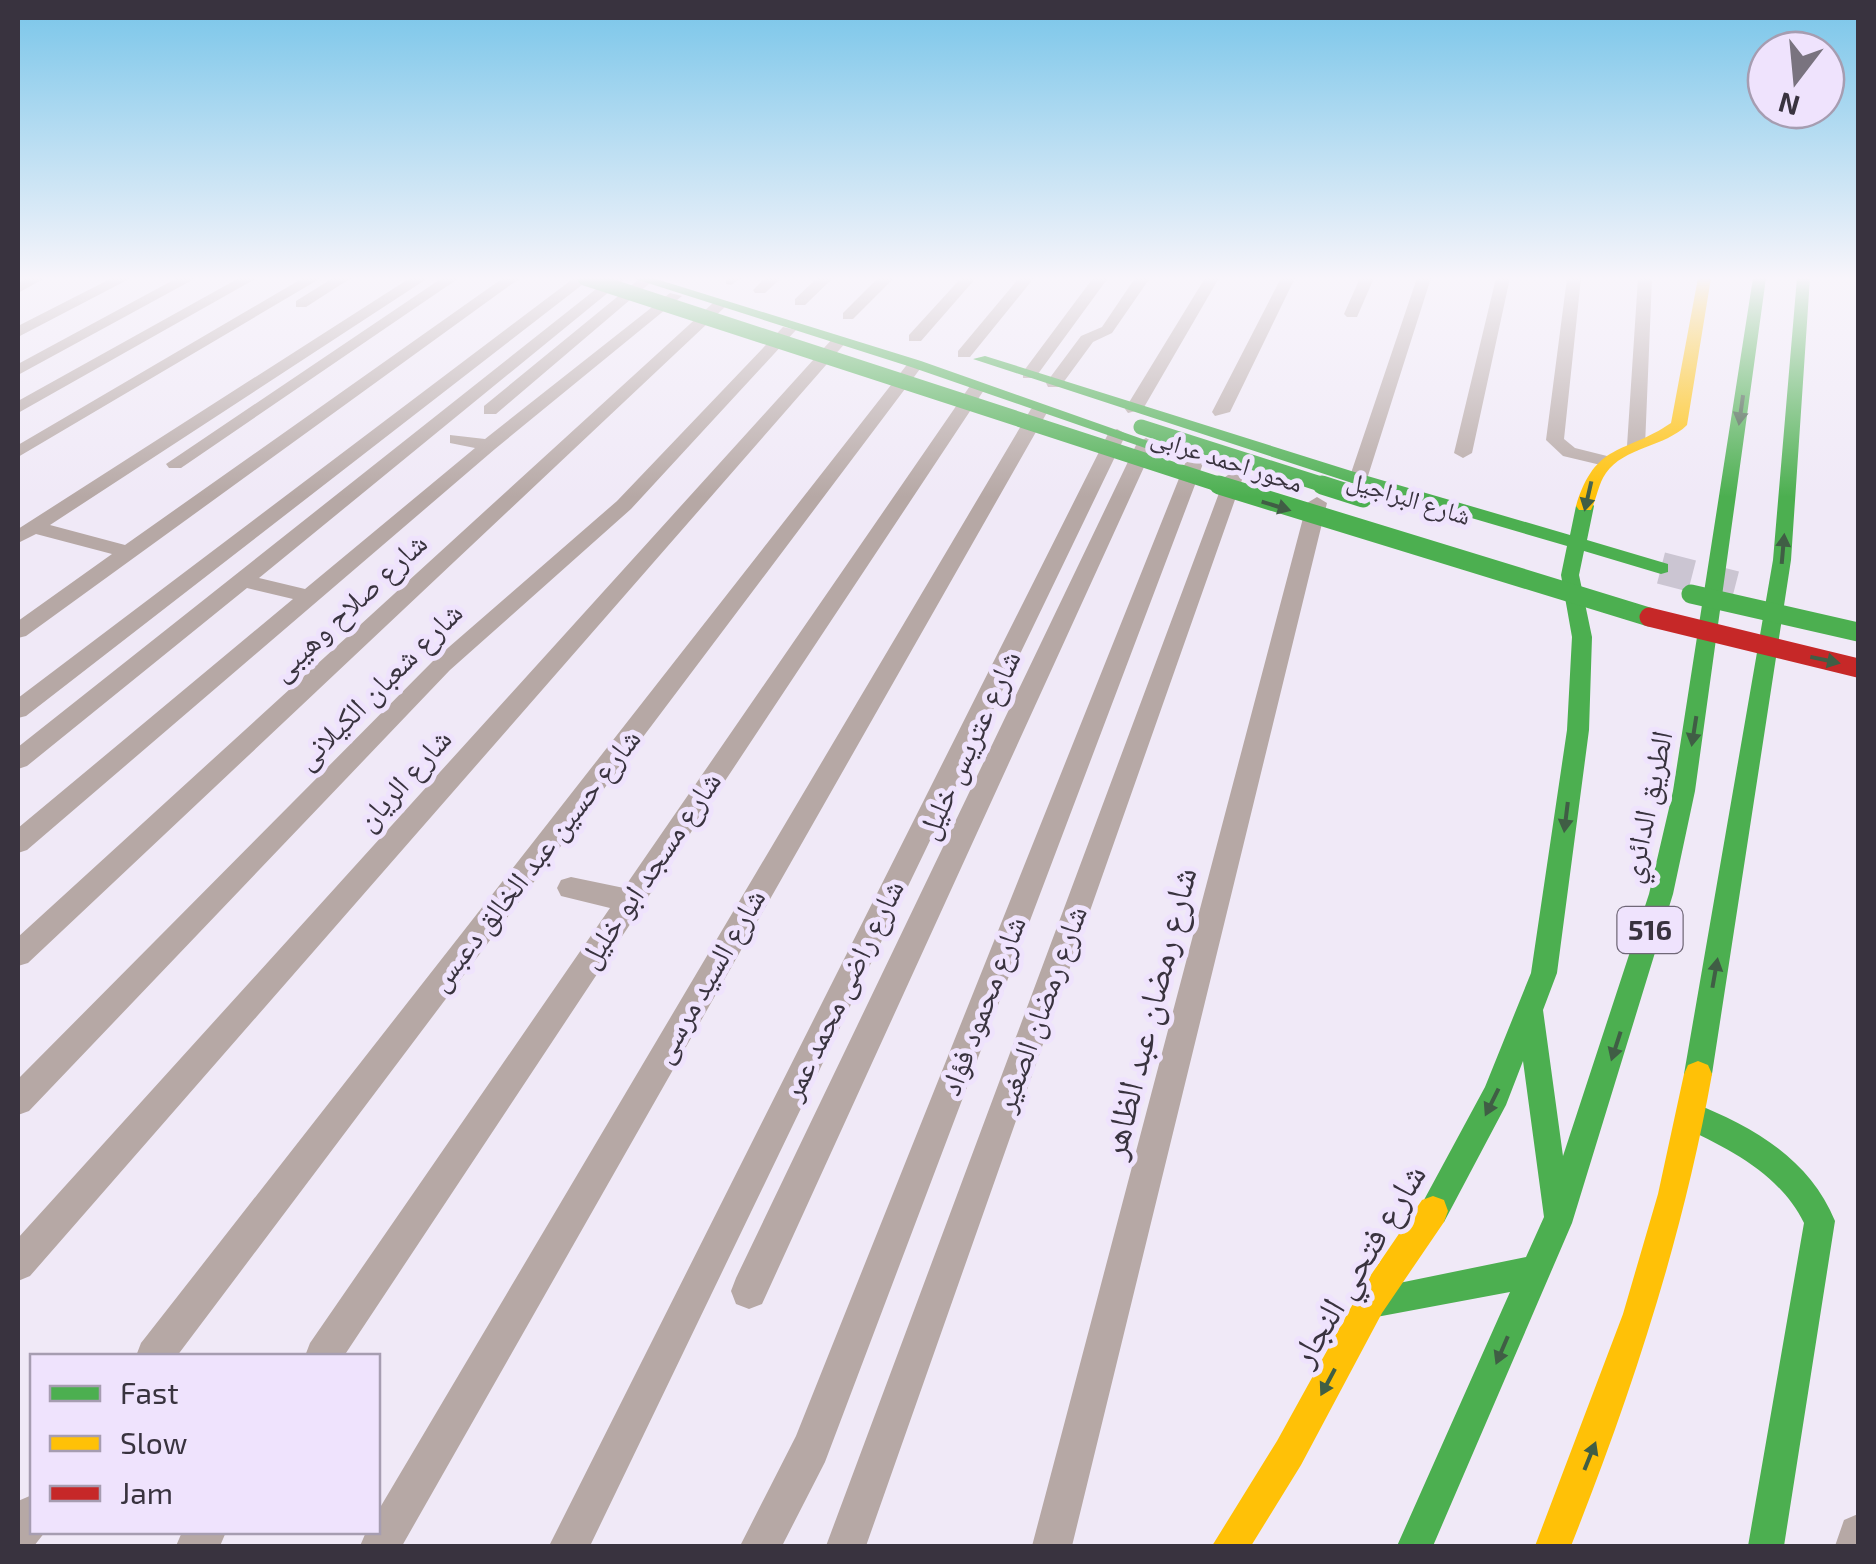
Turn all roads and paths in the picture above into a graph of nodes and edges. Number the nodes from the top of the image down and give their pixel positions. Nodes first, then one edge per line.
1 (53, 351) edge
2 (120, 351) edge
3 (191, 351) edge
4 (222, 351) edge
5 (306, 351) edge
6 (343, 351) edge
7 (410, 351) edge
8 (488, 351) edge
9 (528, 351) edge
10 (559, 351) edge
11 (601, 351) edge
12 (657, 351) edge
13 (763, 351) edge
14 (811, 351) edge
15 (829, 351) edge
16 (893, 351) edge
17 (906, 351) edge
18 (920, 351) edge
19 (946, 351) edge
20 (966, 351) edge
21 (1047, 351) edge
22 (1079, 351) edge
23 (1173, 351) edge
24 (1252, 351) edge
25 (1400, 351) edge
26 (1486, 351) edge
27 (1565, 351) edge
28 (1641, 351) edge
29 (1692, 351) edge
30 (1749, 351) edge
31 (1798, 351) edge
32 (964, 354) junction
33 (205, 361) dead end
34 (18, 370) edge
35 (1029, 375) junction
36 (979, 385) junction
37 (1048, 395) junction
38 (18, 408) edge
39 (490, 410) dead end
40 (1221, 412) dead end
41 (1132, 429) junction
42 (456, 438) dead end
43 (489, 445) junction
44 (1636, 446) junction
45 (18, 452) edge
46 (1463, 454) dead end
47 (1195, 460) junction
48 (1605, 461) junction
49 (175, 464) dead end
50 (1236, 472) junction
51 (1358, 478) junction
52 (1319, 498) junction
53 (25, 532) edge
54 (1578, 545) junction
55 (128, 552) junction
56 (1661, 568) tunnel mouth
57 (1570, 575) junction
58 (242, 580) junction
59 (309, 597) junction
60 (1652, 598) dead end
61 (18, 630) edge
62 (1858, 632) edge
63 (1858, 668) edge
64 (18, 710) edge
65 (18, 760) edge
66 (18, 843) edge
67 (571, 888) dead end
68 (628, 900) junction
69 (18, 954) edge
70 (1531, 1013) junction
71 (18, 1100) edge
72 (1691, 1116) junction
73 (1557, 1223) junction
74 (18, 1264) edge
75 (1536, 1270) junction
76 (749, 1291) dead end
77 (1371, 1302) junction
78 (155, 1354) edge
79 (324, 1354) edge
80 (1858, 1534) edge
81 (380, 1546) edge
82 (569, 1546) edge
83 (760, 1546) edge
84 (846, 1546) edge
85 (1052, 1546) edge
86 (1230, 1546) edge
87 (1415, 1546) edge
88 (1553, 1546) edge
89 (1766, 1546) edge
90 (1855, 1546) edge

1 - 34 street
2 - 38 street
3 - 45 street
4 - 33 street
5 - 53 street
6 - 49 street
7 - 55 street
8 - 64 street
9 - 58 street
10 - 39 street
11 - 43 street
12 - 69 street, شارع صلاح وهيبى
13 - 71 street, شارع شعبان الكيلانى
14 -> 63 main road, محور احمد عرابى, bridge
15 - 74 street, شارع الريان
16 - 62 main road, محور احمد عرابى, bridge
17 - 78 street, شارع حسين عبد الخالق دعبس
18 - 36 main road, شارع البراجيل
19 - 32 main road, شارع البراجيل
20 - 32 street
21 - 35 street
22 - 37 street, شارع السيد مرسى
23 - 41 street
24 - 40 street
25 - 51 street
26 - 46 street
27 - 48 street
28 - 44 street
29 - 44 main road
30 -> 73 main road, الطريق الدائري / 516
72 -> 31 main road, 516
32 - 35 main road, شارع البراجيل
35 - 37 main road, شارع البراجيل
36 - 37 main road, شارع البراجيل
36 - 68 street, شارع مسجد ابو خليل
37 - 41 main road, شارع البراجيل
37 - 81 street, شارع السيد مرسى
41 - 47 main road, شارع البراجيل
41 - 51 main road, شارع البراجيل
41 - 76 street, شارع عتريس خليل
41 - 82 street, شارع راضى محمد عمر
42 - 43 street
43 - 59 street
44 - 48 main road
47 - 50 main road, شارع البراجيل
47 - 83 street, شارع محمود فؤاد
48 -> 54 main road
50 - 52 main road, شارع البراجيل
50 - 84 street, شارع رمضان الصغير
51 - 54 main road, شارع البراجيل
52 - 57 main road, شارع البراجيل
52 - 85 street, شارع رمضان عبد الظاهر
53 - 55 street
54 - 56 main road, شارع البراجيل
54 - 57 main road
55 - 61 street
57 - 60 main road, شارع البراجيل
57 -> 70 main road, شارع فتحي النجار
58 - 59 street
58 - 65 street
59 - 66 street
67 - 68 street
68 - 79 street, شارع مسجد ابو خليل
70 - 73 main road
70 -> 77 main road, شارع فتحي النجار
88 -> 72 main road, 516
72 - 89 main road
73 - 75 main road, الطريق الدائري / 516
75 - 77 main road
75 -> 87 main road, الطريق الدائري / 516
77 -> 86 main road, شارع فتحي النجار
80 - 90 street

